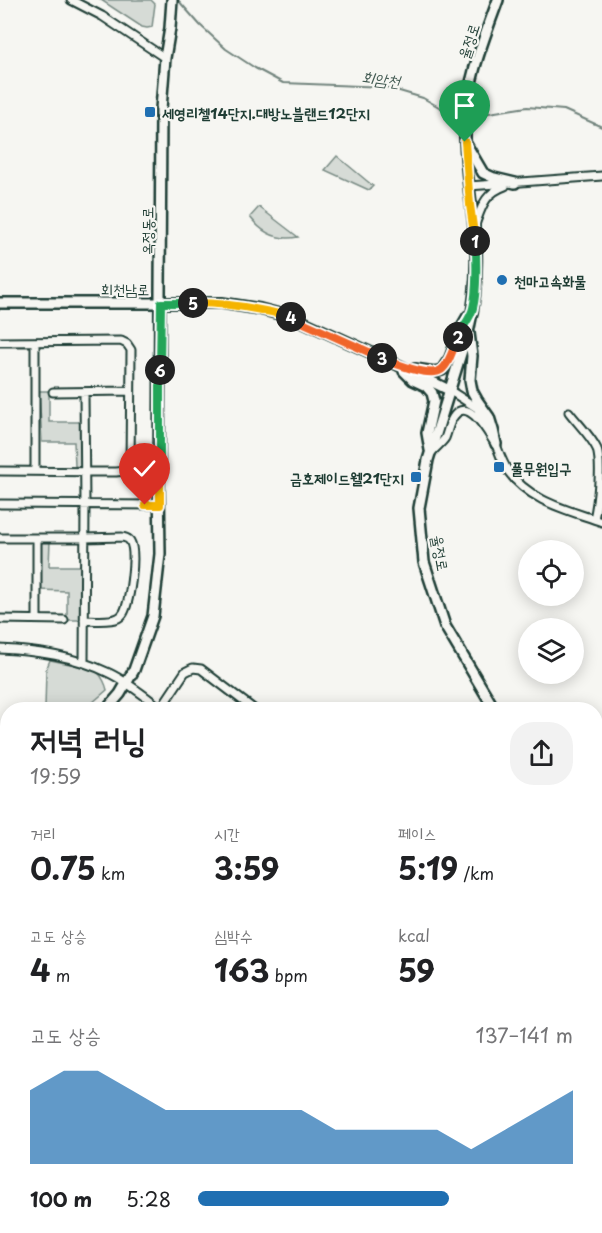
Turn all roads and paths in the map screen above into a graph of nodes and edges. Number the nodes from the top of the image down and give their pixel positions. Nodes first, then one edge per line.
1 (172, 0) edge
2 (498, 0) edge
3 (76, 1) edge
4 (165, 58) junction
5 (465, 142) junction
6 (602, 176) edge
7 (514, 183) junction
8 (469, 186) junction
9 (474, 230) junction
10 (0, 303) edge
11 (161, 303) junction
12 (473, 309) junction
13 (469, 328) junction
14 (0, 342) edge
15 (35, 342) junction
16 (398, 365) junction
17 (449, 390) junction
18 (130, 391) junction
19 (53, 392) dead end
20 (84, 392) junction
21 (569, 412) dead end
22 (496, 444) junction
23 (430, 453) junction
24 (601, 454) edge
25 (0, 471) edge
26 (35, 471) junction
27 (85, 471) junction
28 (0, 504) edge
29 (85, 505) junction
30 (160, 505) junction
31 (594, 519) junction
32 (602, 522) edge
33 (0, 538) edge
34 (37, 538) junction
35 (85, 538) junction
36 (0, 619) edge
37 (36, 619) junction
38 (64, 620) dead end
39 (84, 620) junction
40 (0, 649) edge
41 (84, 662) junction
42 (126, 683) junction
43 (113, 702) edge
44 (152, 702) edge
45 (166, 702) edge
46 (244, 702) edge
47 (490, 702) edge

1 - 4 main road, 옥정동로
2 - 5 main road, 율정로
3 - 4 street
4 - 11 main road, 옥정동로
5 - 7 main road
5 - 8 main road, 율정로
6 - 7 street
7 - 8 street
7 - 9 street
8 - 9 main road, 율정로
9 - 12 main road, 율정로
10 - 11 main road, 회천남로
11 - 16 main road, 회천남로
11 - 30 main road, 옥정동로
12 - 13 main road, 율정로
12 - 16 main road
13 - 17 main road, 율정로
13 - 22 main road
14 - 15 street
15 - 18 street
15 - 26 street
16 - 17 main road, 회천남로
16 - 23 main road
17 - 22 street
17 - 23 main road, 율정로
18 - 20 street
18 - 27 street
19 - 20 street
20 - 27 street
21 - 24 street
22 - 23 street
22 - 31 street
23 - 47 main road, 율정로
24 - 31 street
25 - 26 street
26 - 27 street
27 - 29 street
28 - 29 street
29 - 30 street
29 - 35 street
30 - 42 main road, 옥정동로
31 - 32 street
33 - 34 street
34 - 35 street
34 - 37 street
35 - 39 street
35 - 39 street
36 - 37 street
37 - 38 street
39 - 41 street
40 - 41 street
41 - 42 street
42 - 43 main road, 옥정동로
42 - 44 street
45 - 46 street

